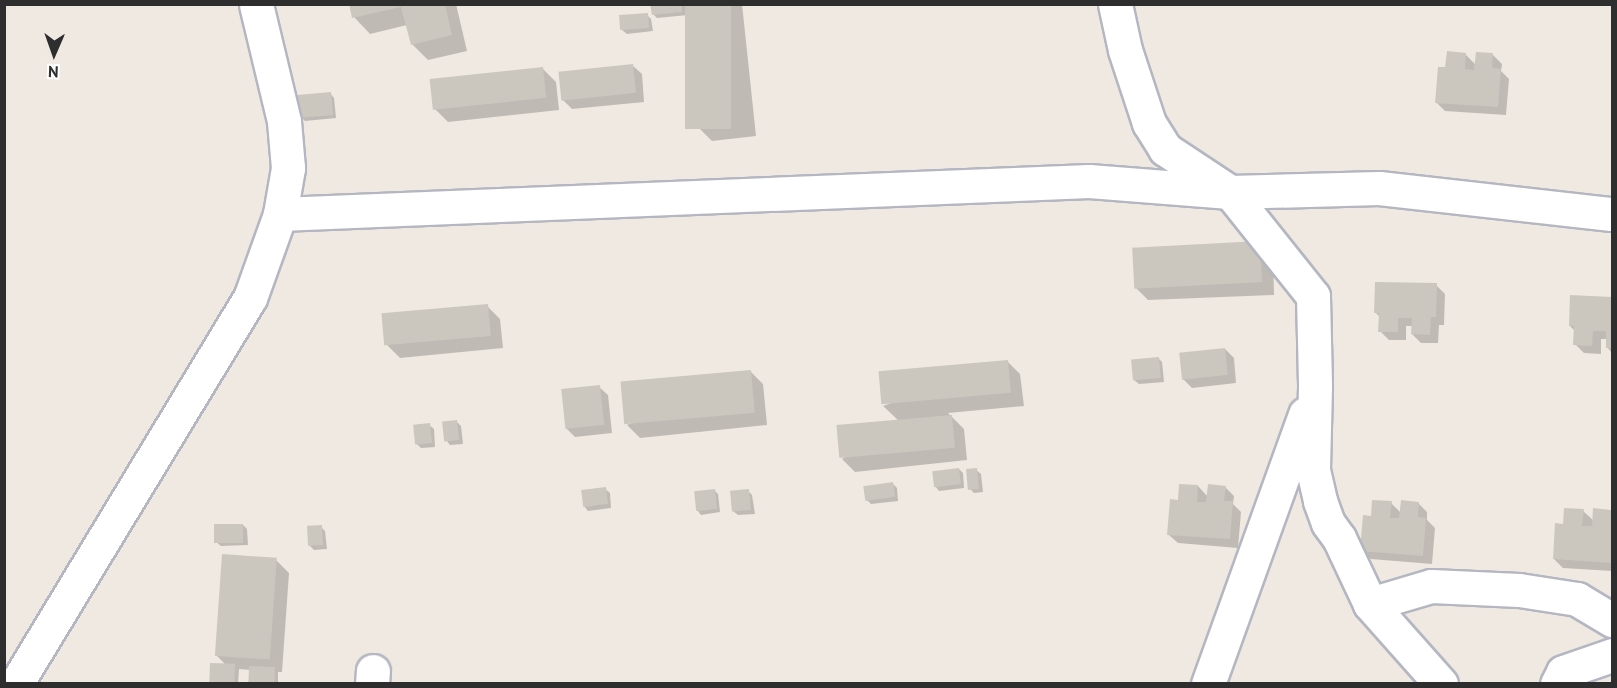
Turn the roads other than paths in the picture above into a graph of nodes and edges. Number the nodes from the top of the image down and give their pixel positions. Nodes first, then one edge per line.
1 (256, 4) edge
2 (1115, 4) edge
3 (1230, 192) junction
4 (280, 214) junction
5 (1612, 214) edge
6 (1315, 387) junction
7 (1370, 604) junction
8 (1612, 620) edge
9 (1612, 655) edge
10 (16, 684) edge
11 (1208, 684) edge
12 (1441, 684) edge
13 (1557, 684) edge

1 - 4 street
2 - 3 street
3 - 4 street
3 - 5 street
3 - 6 street
4 - 10 street
6 - 7 street
6 - 11 street
7 - 8 street
7 - 12 street
9 - 13 street

